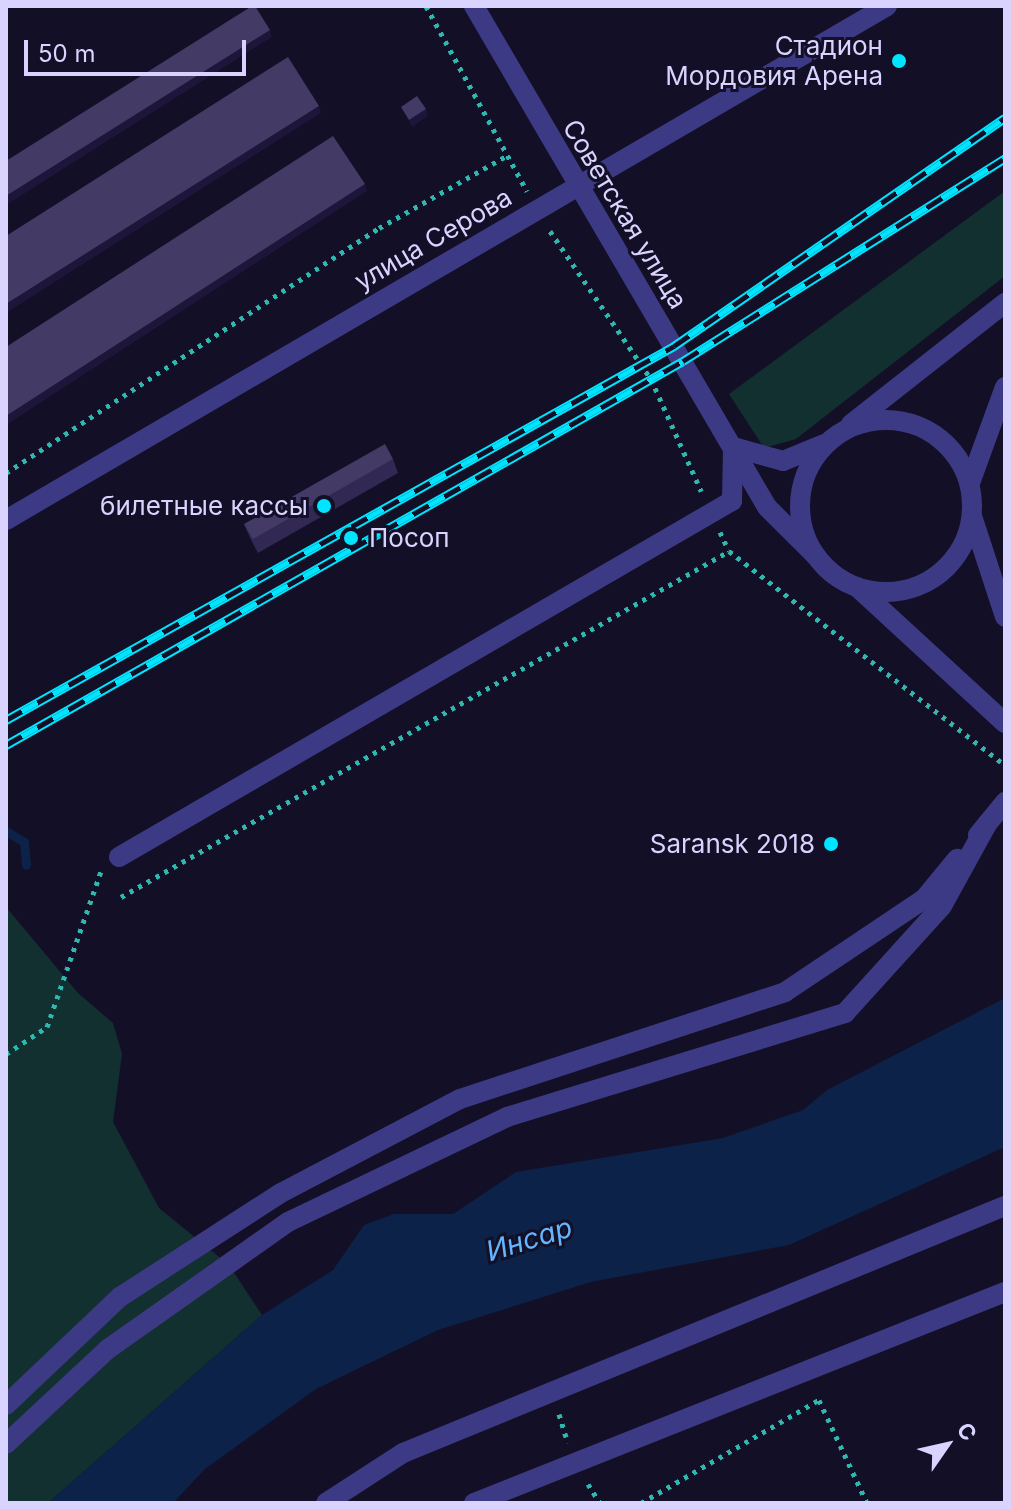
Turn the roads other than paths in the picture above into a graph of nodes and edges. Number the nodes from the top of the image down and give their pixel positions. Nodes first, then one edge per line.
1 (474, 6) edge
2 (887, 6) edge
3 (578, 188) junction
4 (1005, 303) edge
5 (1005, 387) edge
6 (843, 431) junction
7 (826, 444) junction
8 (733, 447) junction
9 (970, 483) junction
10 (972, 516) junction
11 (6, 520) edge
12 (816, 556) junction
13 (857, 587) junction
14 (1005, 617) edge
15 (1005, 723) edge
16 (1005, 802) edge
17 (987, 824) junction
18 (119, 857) road end
19 (1005, 1206) edge
20 (1005, 1292) edge
21 (6, 1405) edge
22 (6, 1444) edge
23 (326, 1503) edge
24 (474, 1503) edge

1 - 3 street, Советская улица
2 - 3 street, улица Серова
3 - 8 street, Советская улица
3 - 11 street, улица Серова
4 - 6 street
5 - 9 street
6 - 7 street
6 - 9 street
7 - 8 street
7 - 12 street
8 - 12 street, Советская улица
8 - 18 street
9 - 10 street
10 - 13 street
10 - 14 street
12 - 13 street
13 - 15 street
16 - 17 street
17 - 21 street
17 - 22 street
19 - 23 street
20 - 24 street

